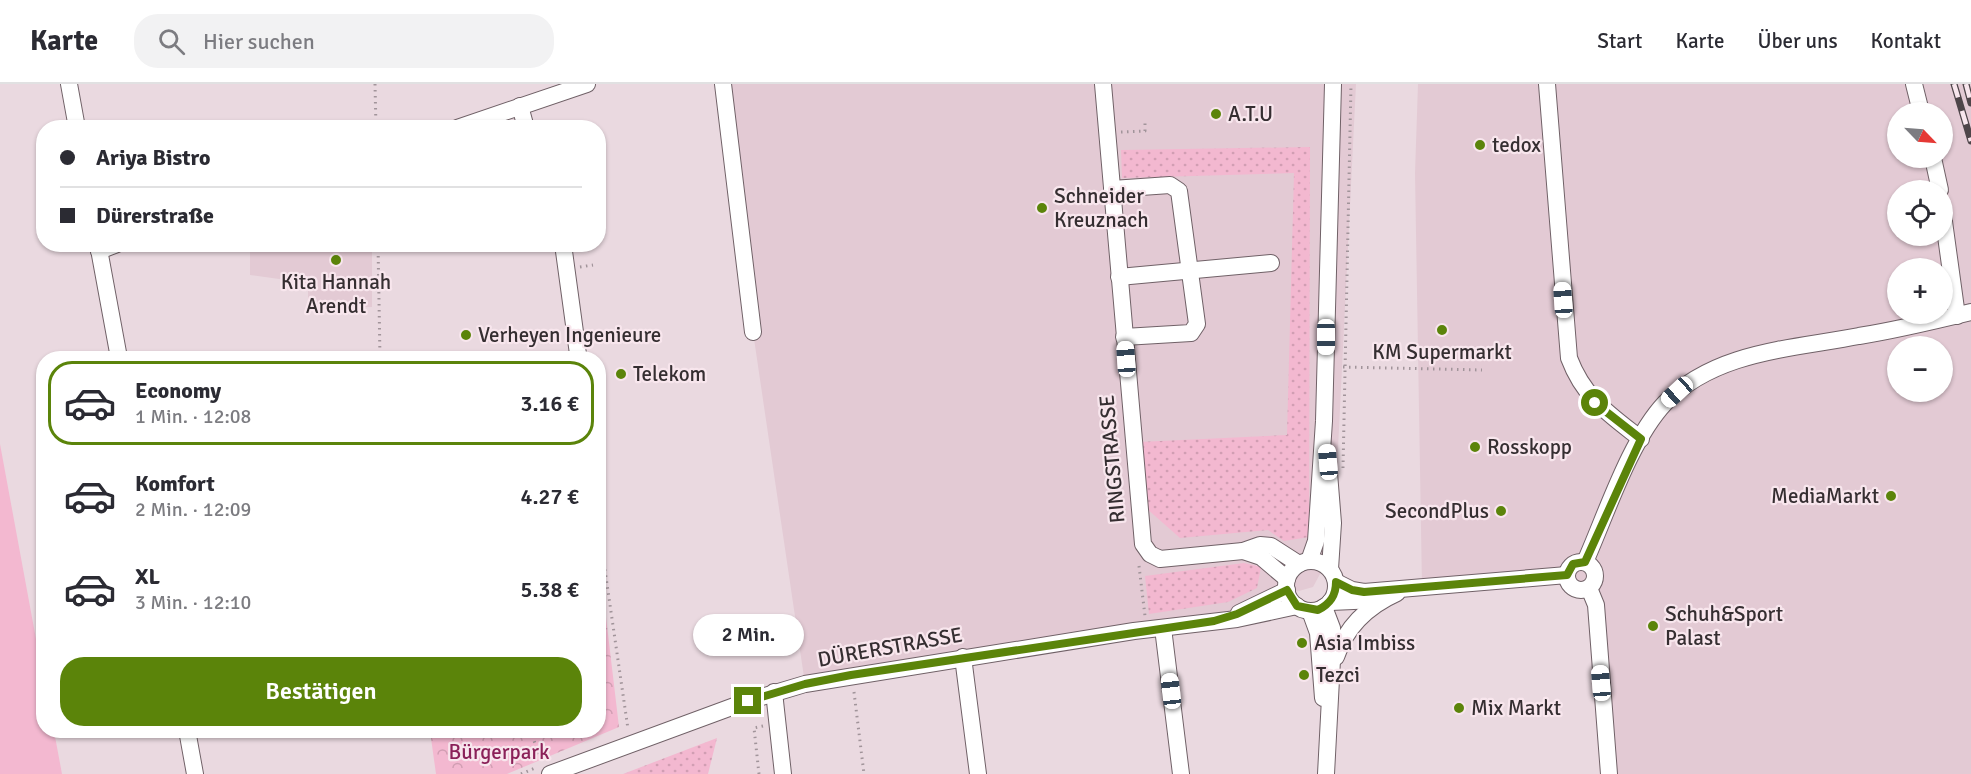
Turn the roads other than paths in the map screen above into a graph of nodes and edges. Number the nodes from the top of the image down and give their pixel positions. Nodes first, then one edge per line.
1 (69, 84) edge
2 (587, 84) edge
3 (723, 84) edge
4 (1103, 84) edge
5 (1333, 84) edge
6 (1547, 84) edge
7 (1914, 84) edge
8 (1918, 102) edge
9 (519, 106) junction
10 (76, 120) edge
11 (480, 120) edge
12 (523, 120) edge
13 (1112, 189) junction
14 (1950, 246) edge
15 (99, 252) edge
16 (564, 252) edge
17 (1272, 263) dead end
18 (1190, 271) junction
19 (1119, 277) junction
20 (1964, 314) edge
21 (753, 332) dead end
22 (1124, 337) junction
23 (118, 351) edge
24 (578, 351) edge
25 (1324, 421) junction
26 (1641, 439) junction
27 (1244, 551) junction
28 (1585, 562) junction
29 (1304, 563) junction
30 (1333, 575) junction
31 (1567, 575) junction
32 (1287, 584) junction
33 (1589, 588) junction
34 (1403, 591) junction
35 (1383, 599) junction
36 (1315, 607) junction
37 (1214, 621) junction
38 (1155, 629) junction
39 (963, 657) junction
40 (1333, 667) junction
41 (774, 692) junction
42 (188, 738) edge
43 (1327, 747) junction
44 (547, 769) edge
45 (195, 774) edge
46 (783, 774) edge
47 (978, 774) edge
48 (1181, 774) edge
49 (1326, 774) edge
50 (1610, 774) edge

1 - 10 street
2 - 9 street
3 - 21 street
4 - 13 street, RINGSTRASSE
5 - 25 street
6 - 26 street
7 - 8 street
9 - 11 street
9 - 12 street
13 - 18 street
13 - 19 street, RINGSTRASSE
14 - 20 street
15 - 23 street
16 - 24 street
17 - 18 street
18 - 19 street
18 - 22 street
19 - 22 street, RINGSTRASSE
20 - 26 street
22 - 27 street, RINGSTRASSE
25 - 29 street
25 - 30 street
26 - 28 street
27 - 29 street, RINGSTRASSE
27 - 32 street
28 - 31 street
28 - 33 street
29 - 30 street
29 - 32 street
30 - 34 street
30 - 36 street
31 - 33 street
31 - 34 street
32 - 36 street
32 - 37 street, DÜRERSTRASSE
33 - 50 street
34 - 35 street
35 - 36 street, DÜRERSTRASSE
35 - 40 street
36 - 37 street, DÜRERSTRASSE
36 - 40 street
36 - 43 street
37 - 38 street, DÜRERSTRASSE
38 - 39 street, DÜRERSTRASSE
38 - 48 street
39 - 41 street, DÜRERSTRASSE
39 - 47 street
40 - 43 street
41 - 44 street, DÜRERSTRASSE
41 - 46 street
42 - 45 street
43 - 49 street

